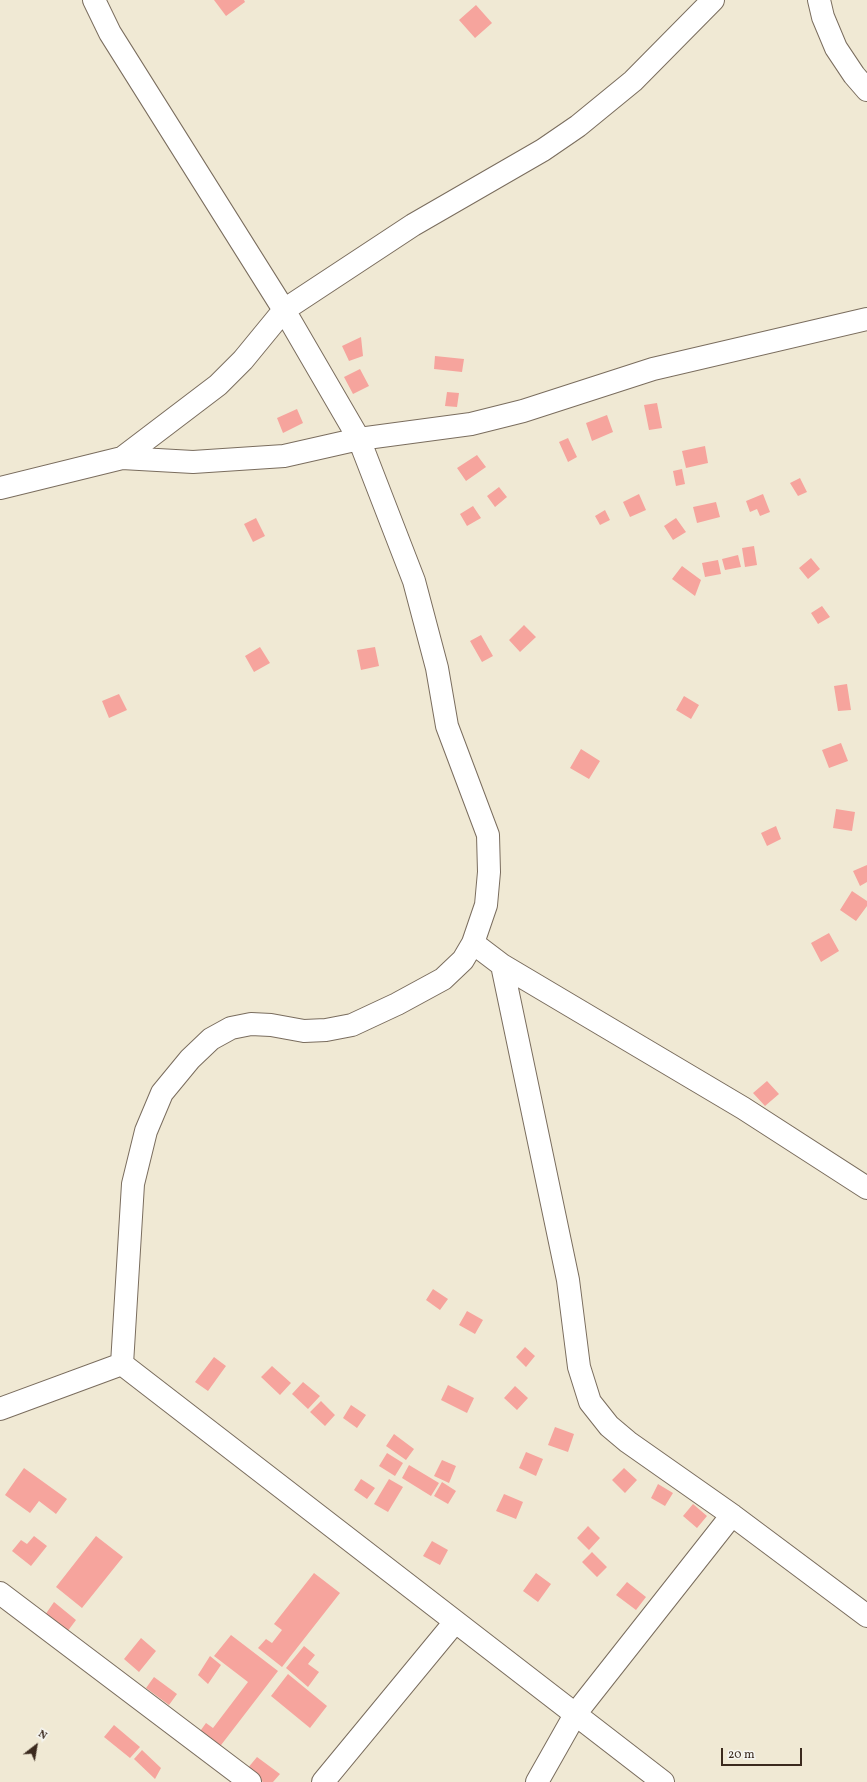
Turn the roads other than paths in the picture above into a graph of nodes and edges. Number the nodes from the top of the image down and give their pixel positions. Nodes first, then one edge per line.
1 (94, 0) edge
2 (713, 0) edge
3 (819, 0) edge
4 (867, 90) edge
5 (284, 310) junction
6 (867, 319) edge
7 (359, 439) junction
8 (122, 458) junction
9 (0, 488) edge
10 (473, 943) junction
11 (502, 965) junction
12 (867, 1188) edge
13 (122, 1364) junction
14 (0, 1409) edge
15 (732, 1515) junction
16 (0, 1593) edge
17 (867, 1616) edge
18 (454, 1622) junction
19 (576, 1713) junction
20 (250, 1782) edge
21 (323, 1782) edge
22 (537, 1782) edge
23 (663, 1782) edge

1 - 5 street
2 - 5 street
3 - 4 street
5 - 7 street
5 - 8 street
6 - 7 street
7 - 8 street
7 - 10 street
8 - 9 street
10 - 11 street
10 - 13 street
11 - 12 street
11 - 15 street
13 - 14 street
13 - 18 street
15 - 17 street
15 - 19 street
16 - 20 street
18 - 19 street
18 - 21 street
19 - 22 street
19 - 23 street

